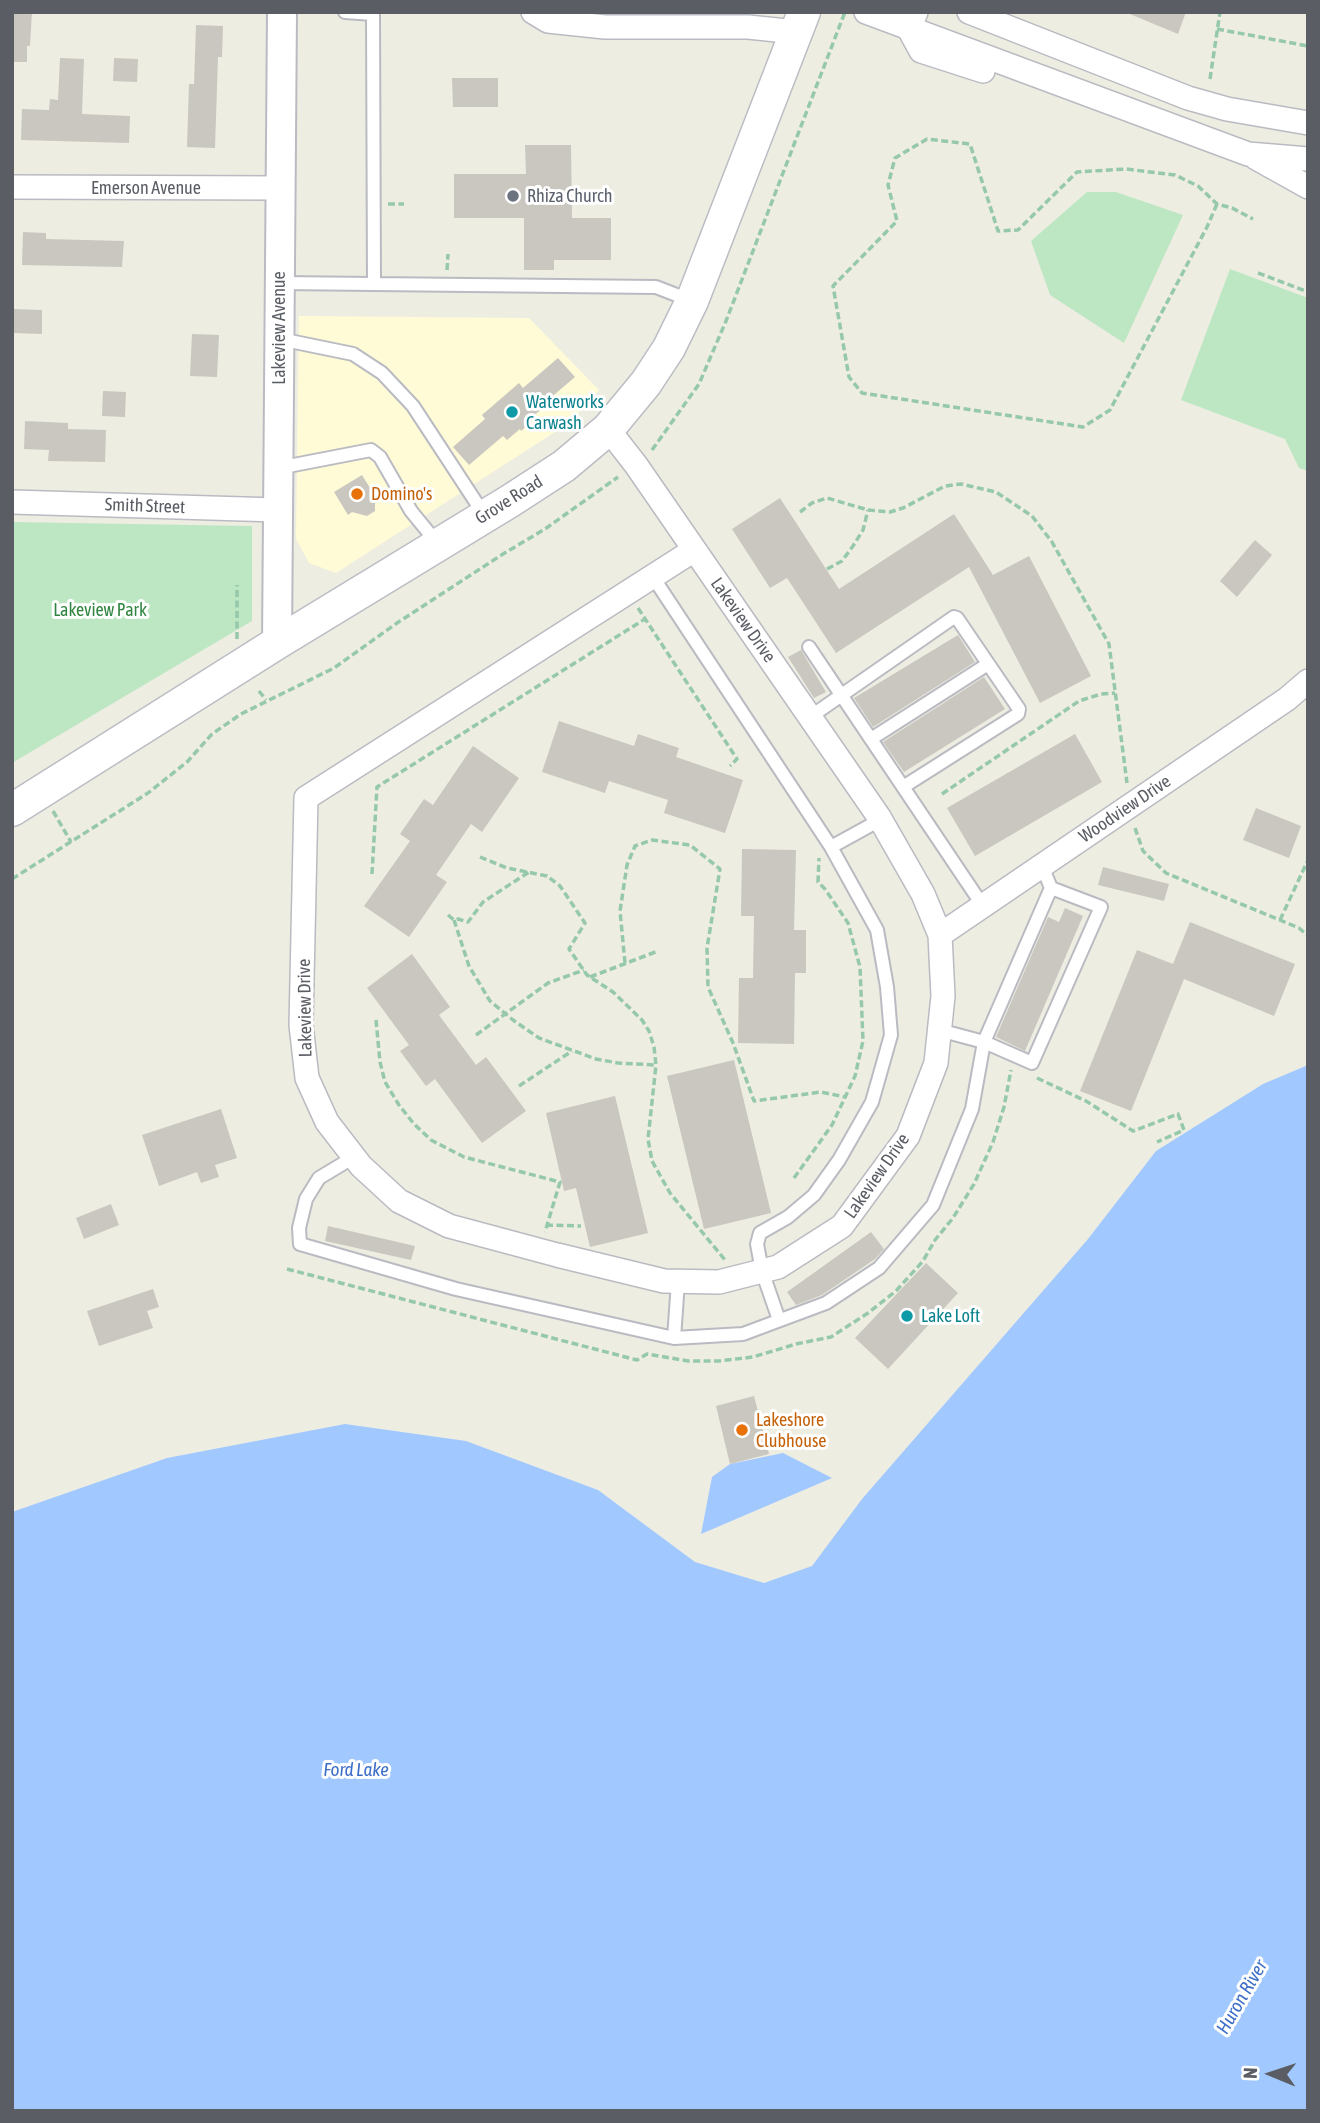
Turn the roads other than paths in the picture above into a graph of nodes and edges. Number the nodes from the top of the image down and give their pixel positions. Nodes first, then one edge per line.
1 (282, 12) edge
2 (345, 12) edge
3 (533, 12) edge
4 (866, 12) edge
5 (969, 12) edge
6 (912, 20) edge
7 (800, 22) edge
8 (1046, 43) junction
9 (989, 66) junction
10 (1032, 76) junction
11 (1072, 90) junction
12 (1188, 98) junction
13 (1308, 123) edge
14 (1179, 129) junction
15 (1248, 154) junction
16 (1308, 159) edge
17 (12, 187) edge
18 (1308, 187) edge
19 (280, 188) junction
20 (280, 283) junction
21 (374, 284) junction
22 (692, 302) junction
23 (280, 339) junction
24 (608, 429) junction
25 (278, 468) junction
26 (12, 502) edge
27 (277, 510) junction
28 (485, 516) junction
29 (439, 544) junction
30 (694, 550) junction
31 (653, 577) junction
32 (277, 643) junction
33 (809, 647) dead end
34 (988, 664) junction
35 (1308, 681) edge
36 (842, 695) junction
37 (810, 717) junction
38 (871, 739) junction
39 (903, 787) junction
40 (12, 810) edge
41 (880, 820) junction
42 (830, 845) junction
43 (1042, 866) junction
44 (1051, 888) junction
45 (983, 906) junction
46 (940, 935) junction
47 (939, 1030) junction
48 (984, 1042) junction
49 (354, 1157) junction
50 (751, 1274) junction
51 (678, 1282) junction
52 (779, 1320) junction
53 (674, 1338) junction

1 - 19 street, Lakeview Avenue
2 - 21 lane
3 - 7 street
4 - 6 street
5 - 8 street
6 - 9 street
7 - 22 main road, Grove Road
8 - 10 street
8 - 12 street
9 - 10 street
9 - 11 street
10 - 11 street
11 - 14 street
12 - 13 street
12 - 14 street
14 - 15 street
15 - 16 street
15 - 18 street
17 - 19 street, Emerson Avenue
19 - 20 street, Lakeview Avenue
20 - 21 lane
20 - 23 street, Lakeview Avenue
21 - 22 lane
22 - 24 main road, Grove Road
23 - 25 street, Lakeview Avenue
23 - 28 lane
24 - 28 main road, Grove Road
24 - 30 street
25 - 27 street, Lakeview Avenue
25 - 29 lane
26 - 27 street, Smith Street
27 - 32 street, Lakeview Avenue
28 - 29 main road, Grove Road
29 - 32 main road, Grove Road
30 - 31 street, Lakeview Drive
30 - 37 street, Lakeview Drive
31 - 42 lane
31 - 49 street, Lakeview Drive
32 - 40 main road, Grove Road
33 - 36 lane
34 - 36 lane
34 - 38 lane
34 - 39 lane
35 - 43 street, Woodview Drive
36 - 37 lane
36 - 38 lane
37 - 41 street, Lakeview Drive
38 - 39 lane
39 - 45 lane
41 - 42 lane
41 - 46 street, Lakeview Drive
42 - 50 lane
43 - 44 lane
43 - 45 street, Woodview Drive
44 - 48 lane
44 - 48 lane
45 - 46 street, Woodview Drive
46 - 47 street, Lakeview Drive
47 - 48 lane
47 - 50 street, Lakeview Drive
48 - 52 lane
49 - 51 street, Lakeview Drive
49 - 53 lane
50 - 51 street, Lakeview Drive
50 - 52 lane
51 - 53 lane
52 - 53 lane

